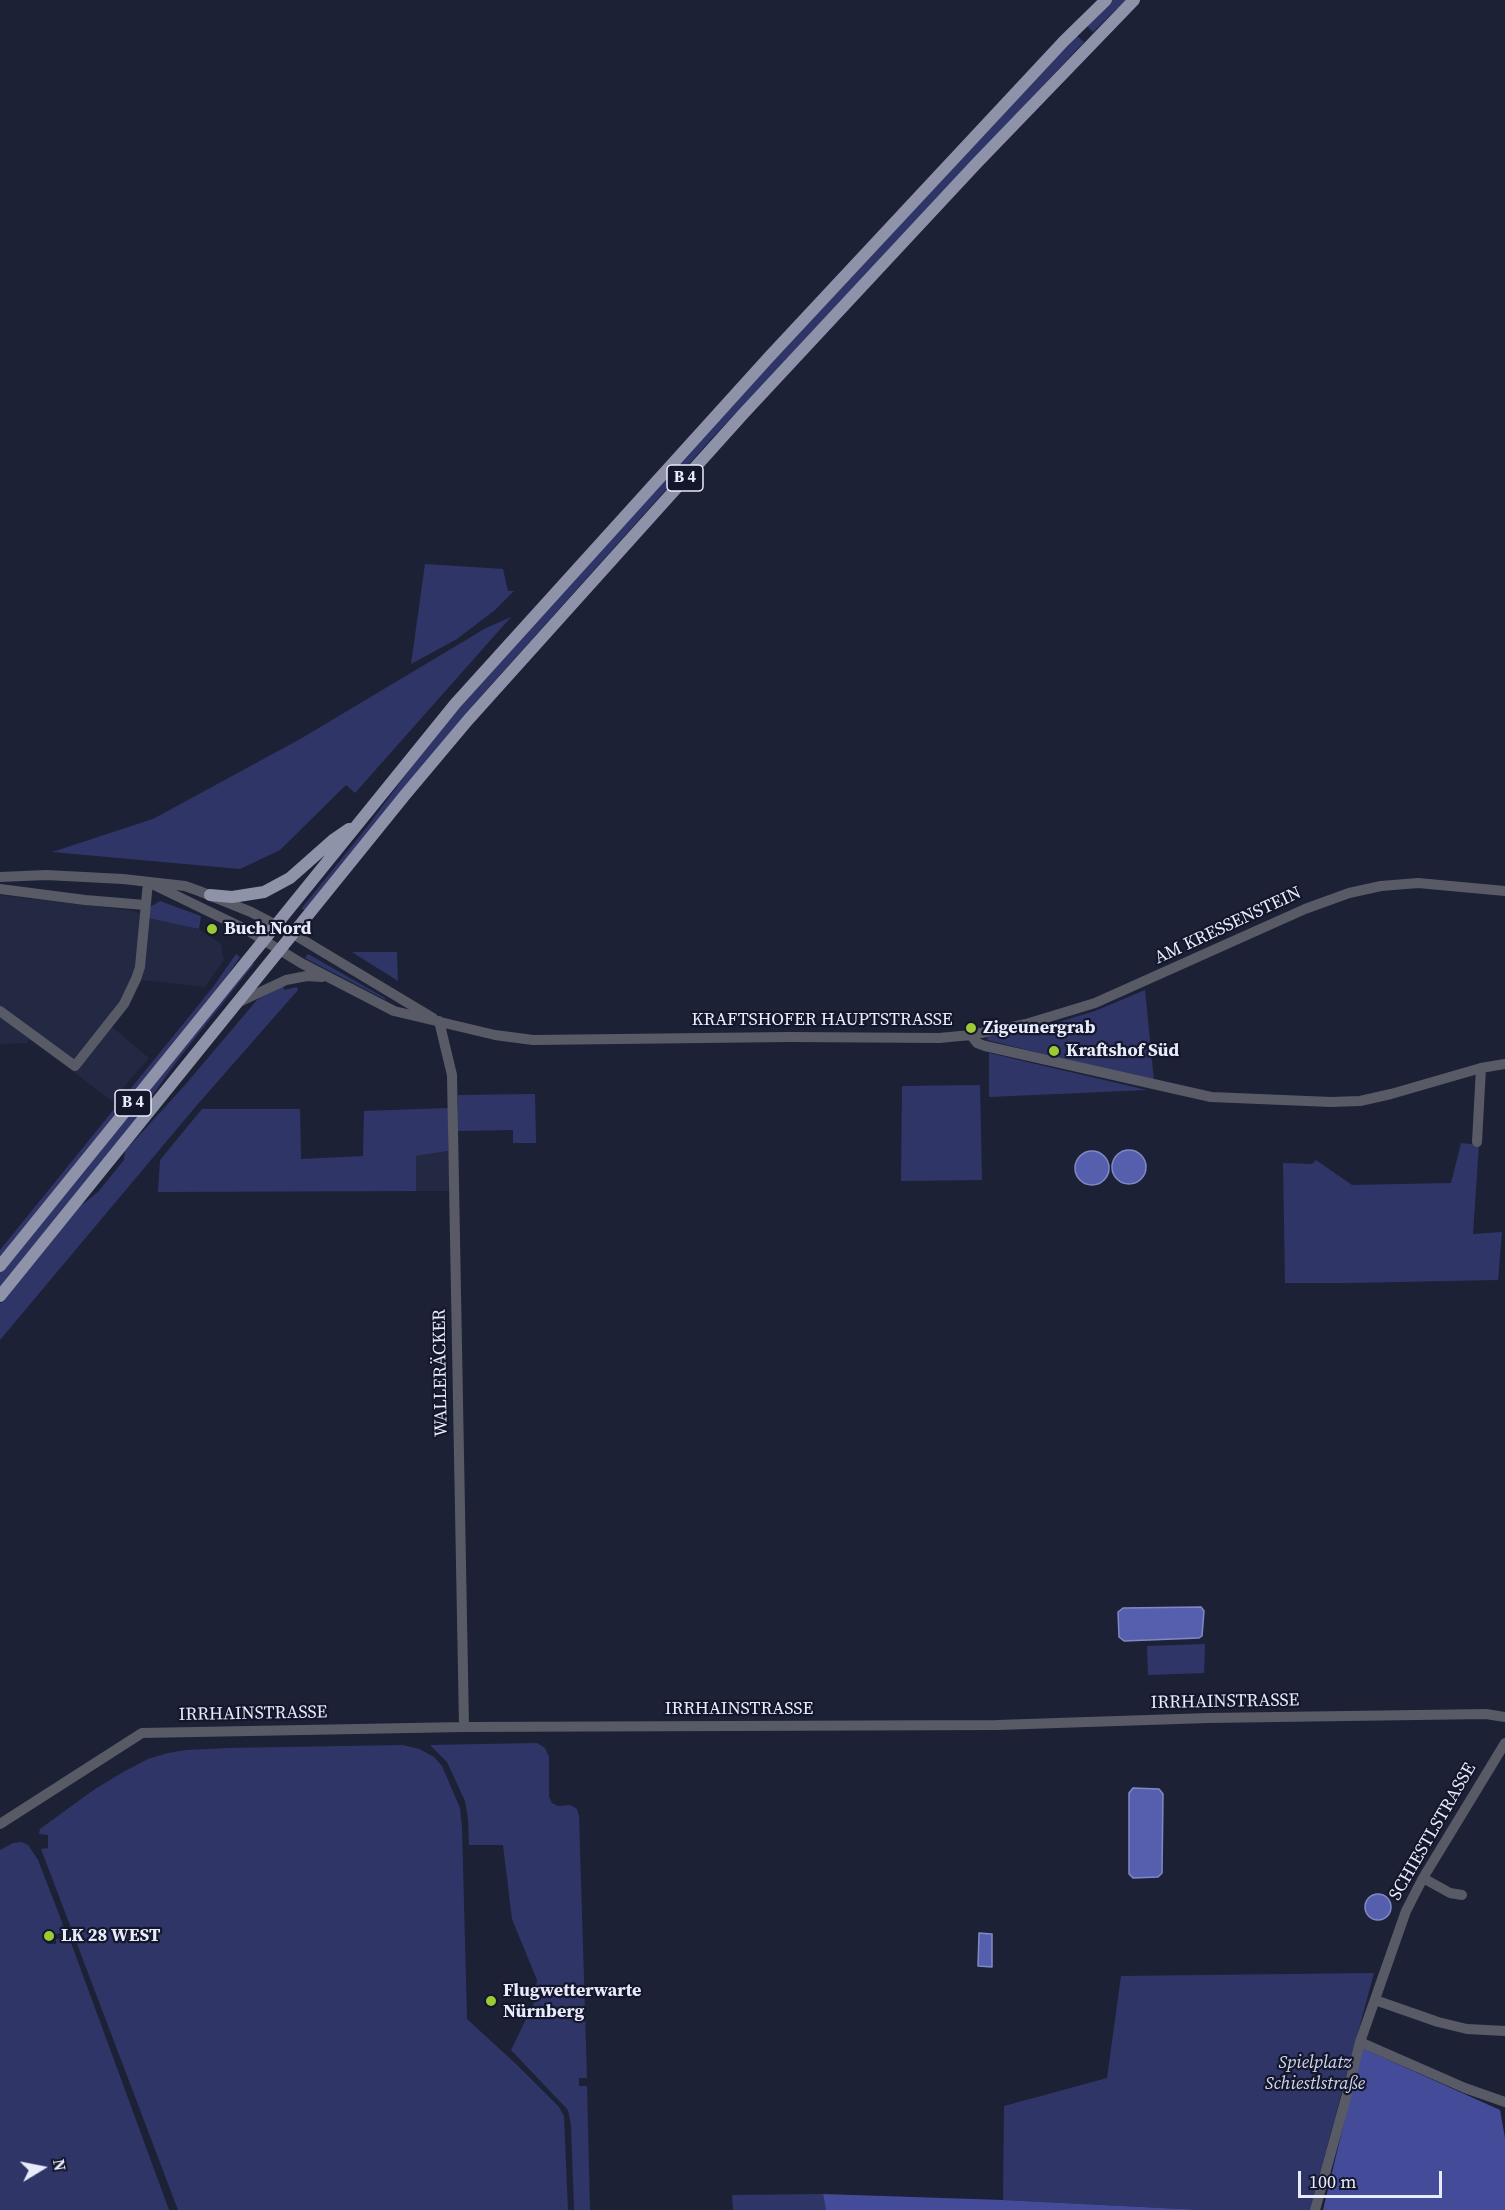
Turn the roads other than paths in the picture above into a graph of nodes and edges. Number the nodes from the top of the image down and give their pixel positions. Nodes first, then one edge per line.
1 (1106, 0) edge
2 (1134, 0) edge
3 (360, 822) junction
4 (0, 877) edge
5 (148, 882) junction
6 (0, 889) edge
7 (1505, 891) edge
8 (210, 895) junction
9 (145, 905) junction
10 (277, 925) junction
11 (293, 934) junction
12 (265, 939) junction
13 (281, 950) junction
14 (328, 978) junction
15 (239, 1002) junction
16 (0, 1011) edge
17 (438, 1021) junction
18 (971, 1035) junction
19 (1505, 1064) edge
20 (1481, 1068) junction
21 (1477, 1142) dead end
22 (0, 1266) edge
23 (0, 1296) edge
24 (1505, 1717) edge
25 (464, 1727) junction
26 (1505, 1743) edge
27 (0, 1824) edge
28 (1423, 1878) junction
29 (1462, 1895) dead end
30 (1375, 2000) junction
31 (1505, 2031) edge
32 (1360, 2042) junction
33 (1505, 2103) edge
34 (1315, 2210) edge

1 - 3 main road, B 4
2 - 11 main road, B 4
3 - 8 main road, B 4
3 - 10 main road, B 4
4 - 5 street, KRAFTSHOFER HAUPTSTRASSE
5 - 8 street, KRAFTSHOFER HAUPTSTRASSE
5 - 9 street
5 - 12 street, KRAFTSHOFER HAUPTSTRASSE
6 - 9 street
7 - 18 street, AM KRESSENSTEIN
8 - 10 street, KRAFTSHOFER HAUPTSTRASSE
9 - 16 street
10 - 11 street, KRAFTSHOFER HAUPTSTRASSE
10 - 12 main road, B 4
11 - 13 main road, B 4
11 - 17 street, KRAFTSHOFER HAUPTSTRASSE
12 - 13 street, KRAFTSHOFER HAUPTSTRASSE
12 - 22 main road, B 4
13 - 14 street, KRAFTSHOFER HAUPTSTRASSE
13 - 15 main road, B 4
14 - 15 street
14 - 17 street, KRAFTSHOFER HAUPTSTRASSE
15 - 23 main road, B 4
17 - 18 street, KRAFTSHOFER HAUPTSTRASSE
17 - 25 street, WALLERÄCKER
18 - 20 street, KRAFTSHOFER HAUPTSTRASSE
19 - 20 street, KRAFTSHOFER HAUPTSTRASSE
20 - 21 street
24 - 25 street, IRRHAINSTRASSE
25 - 27 street, IRRHAINSTRASSE
26 - 28 street, SCHIESTLSTRASSE
28 - 29 street
28 - 30 street, SCHIESTLSTRASSE
30 - 31 street
30 - 32 street, SCHIESTLSTRASSE
32 - 33 street
32 - 34 street, SCHIESTLSTRASSE

